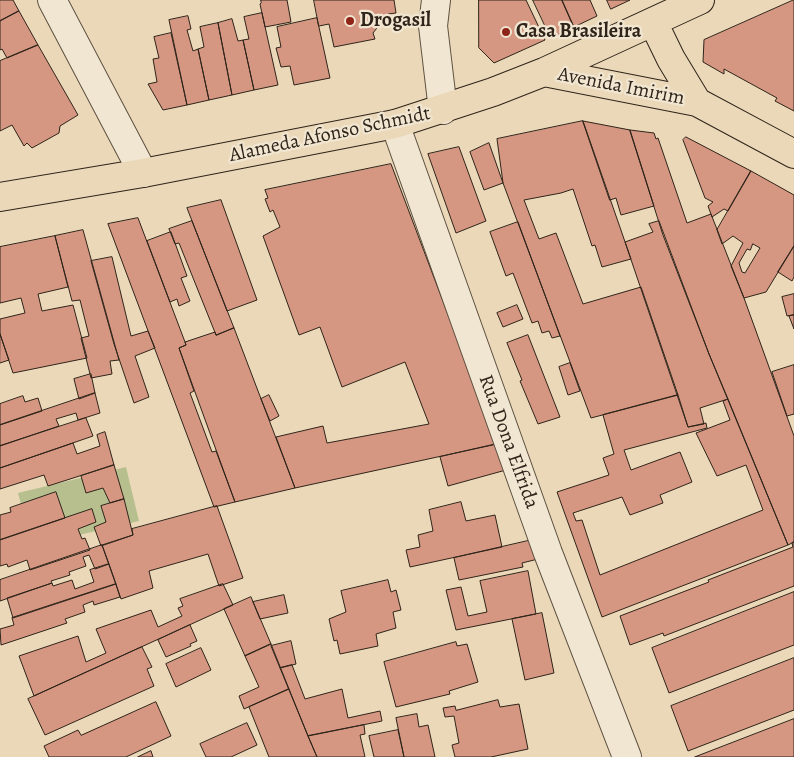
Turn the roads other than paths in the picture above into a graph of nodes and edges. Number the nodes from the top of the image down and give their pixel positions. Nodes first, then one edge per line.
1 (52, 0) edge
2 (436, 0) edge
3 (700, 0) edge
4 (654, 22) junction
5 (544, 72) junction
6 (697, 102) junction
7 (443, 110) junction
8 (395, 124) junction
9 (794, 154) edge
10 (143, 173) junction
11 (0, 197) edge
12 (627, 757) edge

1 - 10 street
2 - 7 street
3 - 4 main road, Alameda Afonso Schmidt
4 - 5 main road, Alameda Afonso Schmidt
4 - 6 main road, Avenida Imirim
5 - 6 main road, Avenida Imirim
5 - 7 main road, Alameda Afonso Schmidt
6 - 9 main road, Avenida Imirim
7 - 8 main road, Alameda Afonso Schmidt
8 - 10 main road, Alameda Afonso Schmidt
8 - 12 street, Rua Dona Elfrida
10 - 11 main road, Alameda Afonso Schmidt

